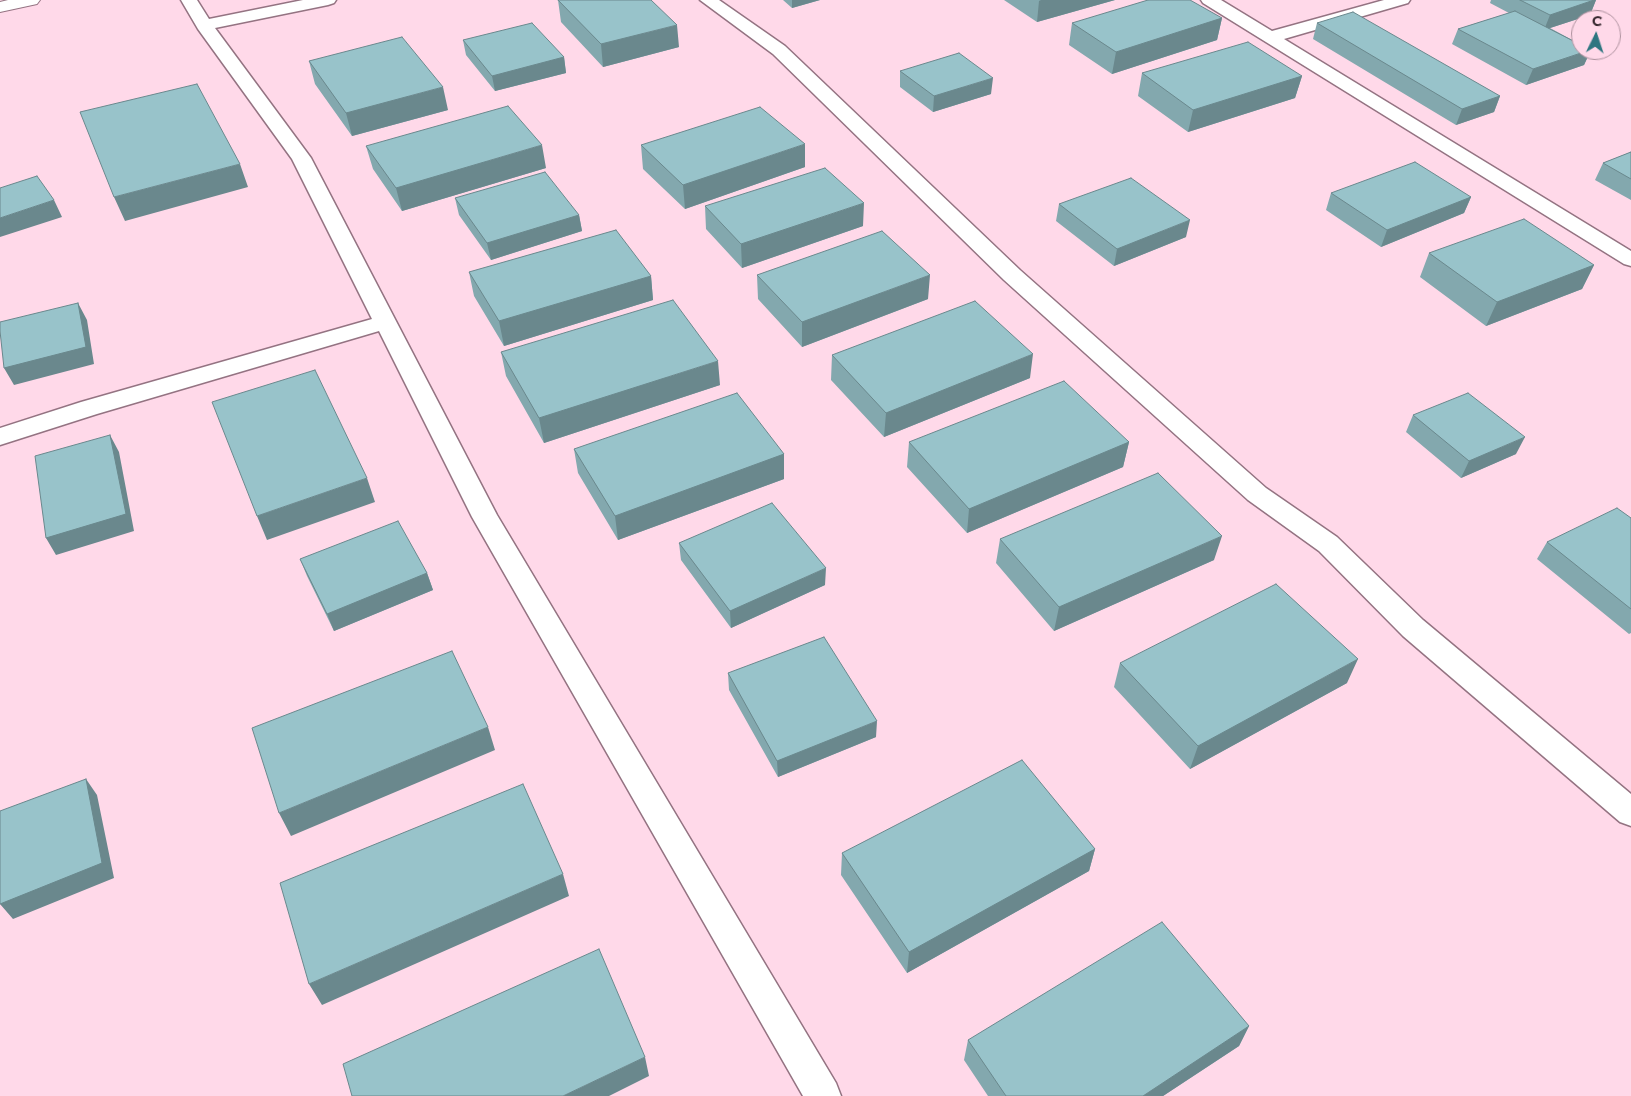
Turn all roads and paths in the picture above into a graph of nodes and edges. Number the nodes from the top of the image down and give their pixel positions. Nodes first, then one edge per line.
1 (31, 0) edge
2 (189, 0) edge
3 (328, 0) edge
4 (708, 0) edge
5 (1209, 0) edge
6 (1402, 0) edge
7 (0, 6) edge
8 (204, 25) junction
9 (1270, 37) junction
10 (1631, 260) edge
11 (385, 322) junction
12 (0, 437) edge
13 (1631, 813) edge
14 (823, 1096) edge

1 - 7 main road
2 - 8 lane
3 - 8 lane
4 - 13 lane
5 - 9 lane
6 - 9 lane
8 - 11 lane
9 - 10 lane
11 - 12 lane
11 - 14 lane

